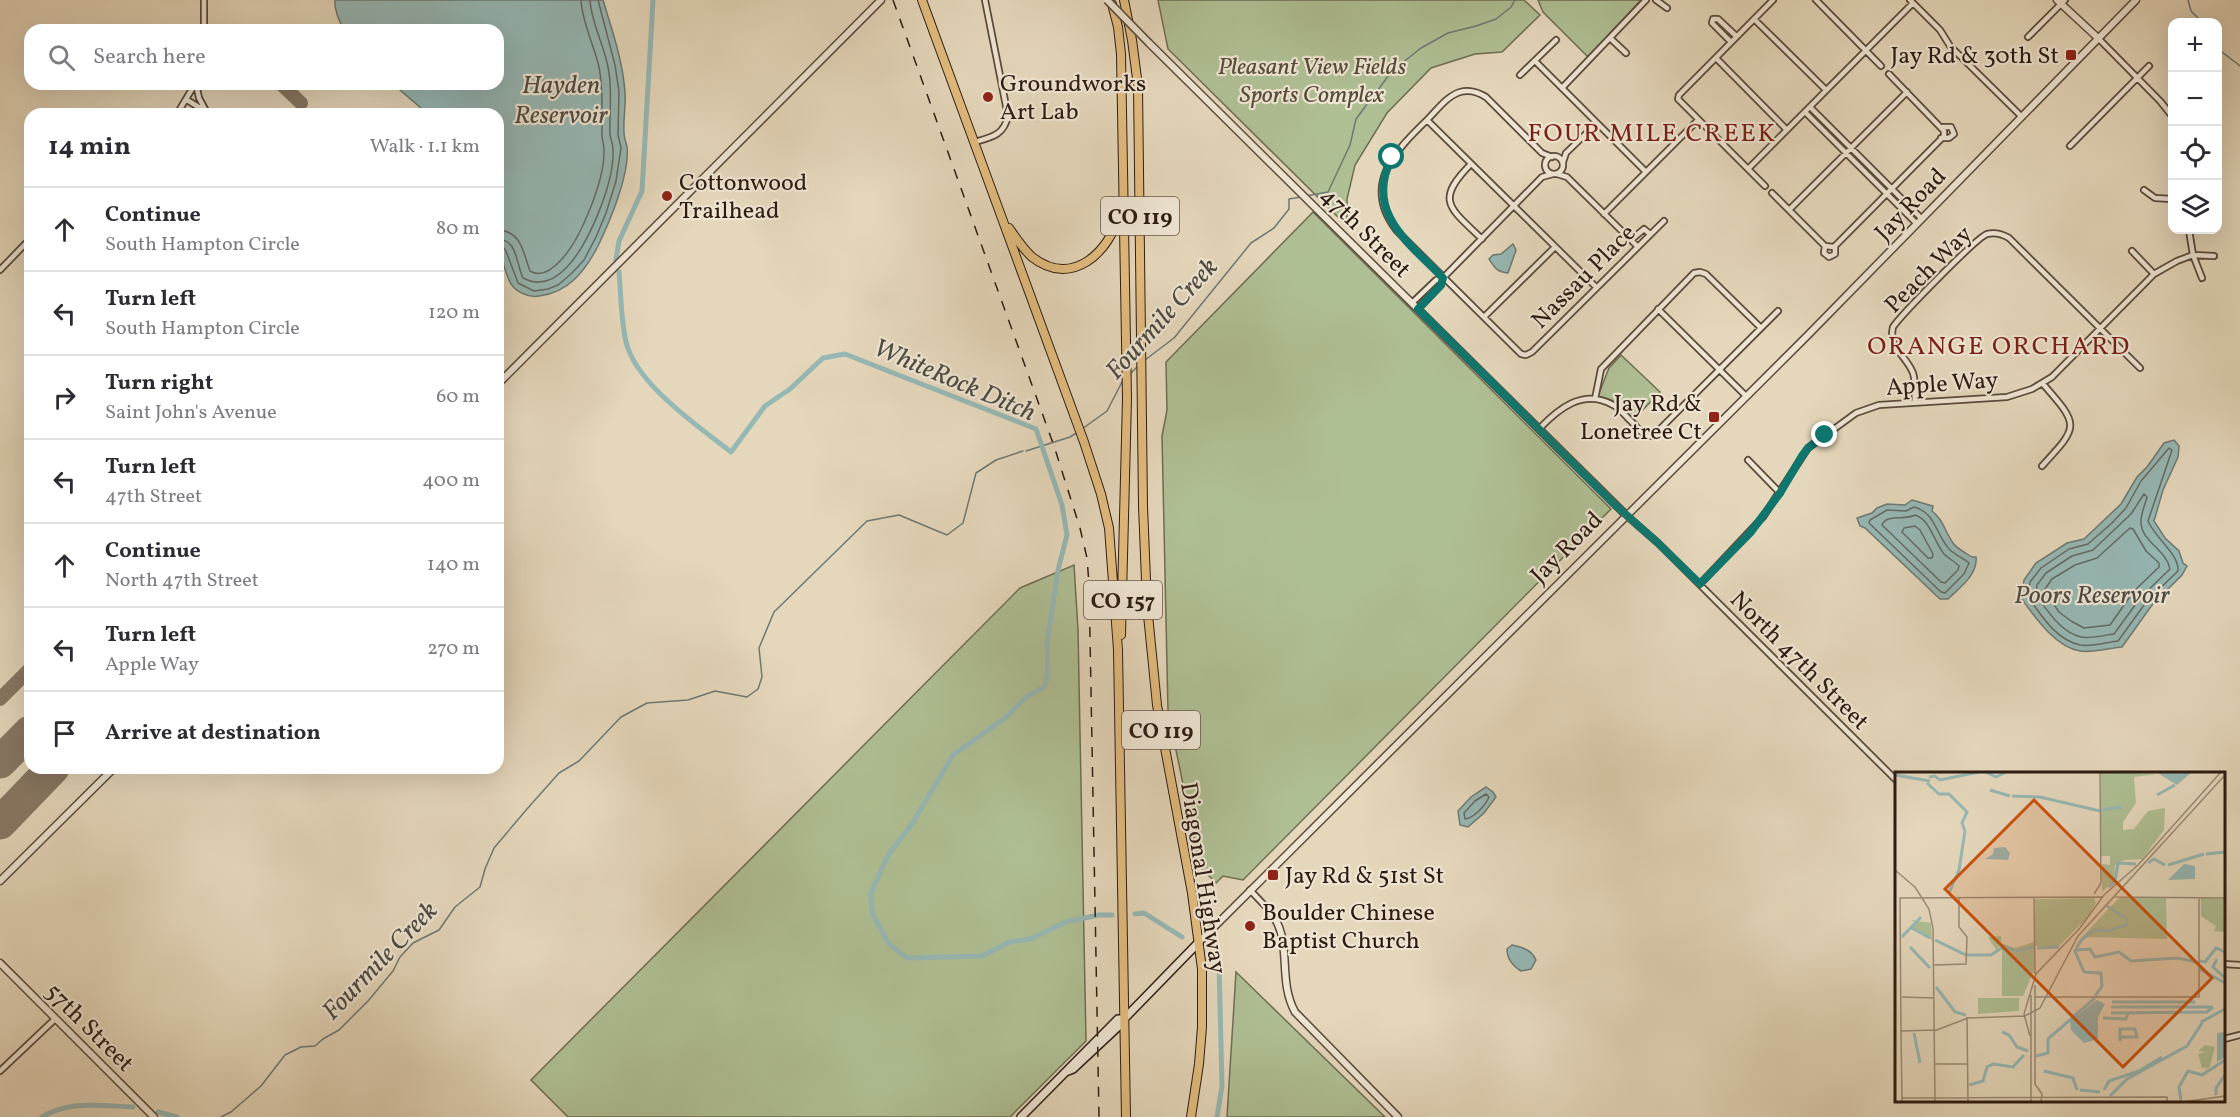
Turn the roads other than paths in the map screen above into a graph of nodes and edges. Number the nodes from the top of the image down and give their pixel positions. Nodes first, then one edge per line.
1 (204, 0) edge
2 (881, 0) edge
3 (922, 0) edge
4 (985, 0) edge
5 (1109, 0) edge
6 (1124, 0) edge
7 (1646, 0) edge
8 (1656, 0) edge
9 (1773, 0) edge
10 (1816, 0) edge
11 (2136, 0) edge
12 (2061, 1) edge
13 (1911, 2) edge
14 (1667, 8) dead end
15 (1754, 19) junction
16 (204, 24) edge
17 (1736, 36) junction
18 (2028, 37) dead end
19 (1610, 38) junction
20 (2098, 38) junction
21 (1556, 40) dead end
22 (1731, 42) junction
23 (1866, 50) junction
24 (1626, 53) dead end
25 (1716, 58) junction
26 (1535, 62) junction
27 (1881, 66) dead end
28 (2149, 66) dead end
29 (1889, 74) dead end
30 (1520, 75) dead end
31 (2138, 78) junction
32 (1562, 88) junction
33 (193, 90) edge
34 (197, 90) edge
35 (1826, 90) junction
36 (1907, 92) junction
37 (187, 100) junction
38 (1810, 107) junction
39 (181, 108) edge
40 (201, 108) edge
41 (205, 108) edge
42 (1804, 112) junction
43 (2168, 112) edge
44 (2022, 117) junction
45 (1427, 120) junction
46 (1698, 120) junction
47 (1597, 123) junction
48 (1787, 130) junction
49 (975, 142) junction
50 (2070, 146) dead end
51 (1852, 148) junction
52 (1542, 153) junction
53 (1566, 153) junction
54 (1846, 154) junction
55 (1554, 156) junction
56 (1471, 164) junction
57 (1546, 165) junction
58 (1563, 165) junction
59 (1748, 169) junction
60 (1646, 172) junction
61 (1555, 174) junction
62 (1542, 177) junction
63 (1567, 177) junction
64 (1765, 186) dead end
65 (1892, 189) junction
66 (2144, 190) dead end
67 (1772, 193) dead end
68 (1887, 194) junction
69 (2168, 199) edge
70 (1122, 203) junction
71 (1514, 206) junction
72 (1789, 210) junction
73 (1604, 214) junction
74 (1003, 220) junction
75 (1664, 221) dead end
76 (1920, 222) junction
77 (1650, 234) junction
78 (2190, 234) edge
79 (1482, 239) junction
80 (1631, 240) junction
81 (24, 245) edge
82 (1824, 246) junction
83 (1835, 246) junction
84 (1555, 247) junction
85 (1638, 247) junction
86 (2132, 251) dead end
87 (2193, 255) junction
88 (2214, 256) dead end
89 (0, 270) edge
90 (2154, 274) junction
91 (1443, 278) junction
92 (2202, 278) dead end
93 (1596, 287) junction
94 (1415, 306) junction
95 (1658, 309) junction
96 (1778, 311) dead end
97 (1484, 317) junction
98 (1761, 328) junction
99 (2100, 328) junction
100 (2140, 368) dead end
101 (1719, 370) junction
102 (504, 378) edge
103 (2043, 384) junction
104 (1746, 396) junction
105 (1595, 399) junction
106 (1915, 402) junction
107 (1539, 429) junction
108 (1748, 460) dead end
109 (2042, 466) dead end
110 (1780, 493) junction
111 (1626, 515) junction
112 (1700, 584) junction
113 (1119, 679) junction
114 (108, 774) edge
115 (1895, 779) edge
116 (0, 880) edge
117 (1250, 890) junction
118 (1268, 909) joint
119 (1199, 942) junction
120 (0, 963) edge
121 (2225, 964) edge
122 (2240, 965) edge
123 (55, 1019) junction
124 (1124, 1019) junction
125 (2240, 1035) edge
126 (2225, 1039) edge
127 (0, 1071) edge
128 (154, 1117) edge
129 (1021, 1117) edge
130 (1126, 1117) edge
131 (1191, 1117) edge
132 (1398, 1117) edge

1 - 16 street
2 - 102 street
3 - 49 highway, CO 119
4 - 49 street
5 - 70 highway, CO 157
5 - 94 street, 47th Street, bridge
6 - 119 highway, Diagonal Highway / CO 119
7 - 19 street
8 - 14 street
9 - 15 street
10 - 23 street
11 - 20 street, Jay Road
12 - 18 street
12 - 20 street
13 - 23 street
13 - 44 street
15 - 17 street
15 - 35 street
17 - 22 street
17 - 22 street
19 - 24 street
19 - 32 street
20 - 31 street
20 - 44 street, Jay Road
21 - 26 street
22 - 25 street
23 - 27 street
23 - 35 street
25 - 46 street
25 - 48 street
26 - 30 street
26 - 32 street
28 - 31 street
29 - 36 street
31 - 43 street
31 - 50 street
32 - 47 street
33 - 37 street
34 - 41 street
35 - 38 street
36 - 51 street
36 - 65 street
37 - 39 street
37 - 40 street
38 - 42 street
38 - 51 street
42 - 48 street
42 - 54 street
44 - 76 street, Jay Road
45 - 52 street
45 - 56 street
45 - 91 street
46 - 59 street
46 - 60 street
47 - 53 street
47 - 60 street
48 - 59 street
49 - 74 highway, CO 119
51 - 54 street
51 - 65 street
52 - 55 street
52 - 57 street
53 - 55 street
53 - 58 street
54 - 68 street
54 - 72 street
55 - 57 street
55 - 58 street
56 - 71 street
56 - 79 street
57 - 61 street
57 - 62 street
58 - 61 street
58 - 63 street
59 - 64 street
60 - 73 street
61 - 62 street
61 - 63 street
62 - 71 street
63 - 73 street
65 - 68 street
65 - 76 street
66 - 69 street
67 - 72 street
68 - 76 street
68 - 83 street
70 - 74 highway
70 - 113 highway, CO 157
71 - 79 street
71 - 84 street
72 - 82 street
73 - 80 street
74 - 113 highway, CO 119
75 - 77 street, Nassau Place
76 - 104 street, Jay Road
77 - 80 street
77 - 85 street, Nassau Place
78 - 87 street
79 - 91 street
80 - 85 street
81 - 89 street
82 - 83 street
82 - 83 street
84 - 93 street
84 - 97 street
85 - 93 street, Nassau Place
86 - 90 street
87 - 88 street, Apple Way
87 - 90 street, Apple Way
87 - 92 street
90 - 99 street, Apple Way
91 - 94 street
91 - 97 street
93 - 97 street, Nassau Place
94 - 107 street, 47th Street
95 - 98 street
95 - 101 street
95 - 105 street
96 - 98 street
98 - 101 street
99 - 100 street, Peach Way
99 - 103 street, Apple Way
99 - 106 street, Peach Way
101 - 104 street
101 - 105 street
103 - 106 street, Apple Way
103 - 109 street
104 - 111 street, Jay Road
105 - 107 street
106 - 110 street, Apple Way
107 - 111 street, 47th Street
108 - 110 street
110 - 112 street, Apple Way
111 - 112 street, North 47th Street
111 - 117 street, Jay Road
112 - 115 street, North 47th Street
113 - 124 highway, CO 119
114 - 116 street
117 - 118 street
117 - 119 street, Jay Road
118 - 132 street
119 - 124 main road, Jay Road
119 - 131 highway, Diagonal Highway / CO 119
120 - 123 street, 57th Street
121 - 122 street
123 - 127 street
123 - 128 street, 57th Street
124 - 129 main road, Jay Road
124 - 130 highway, CO 119
125 - 126 street

